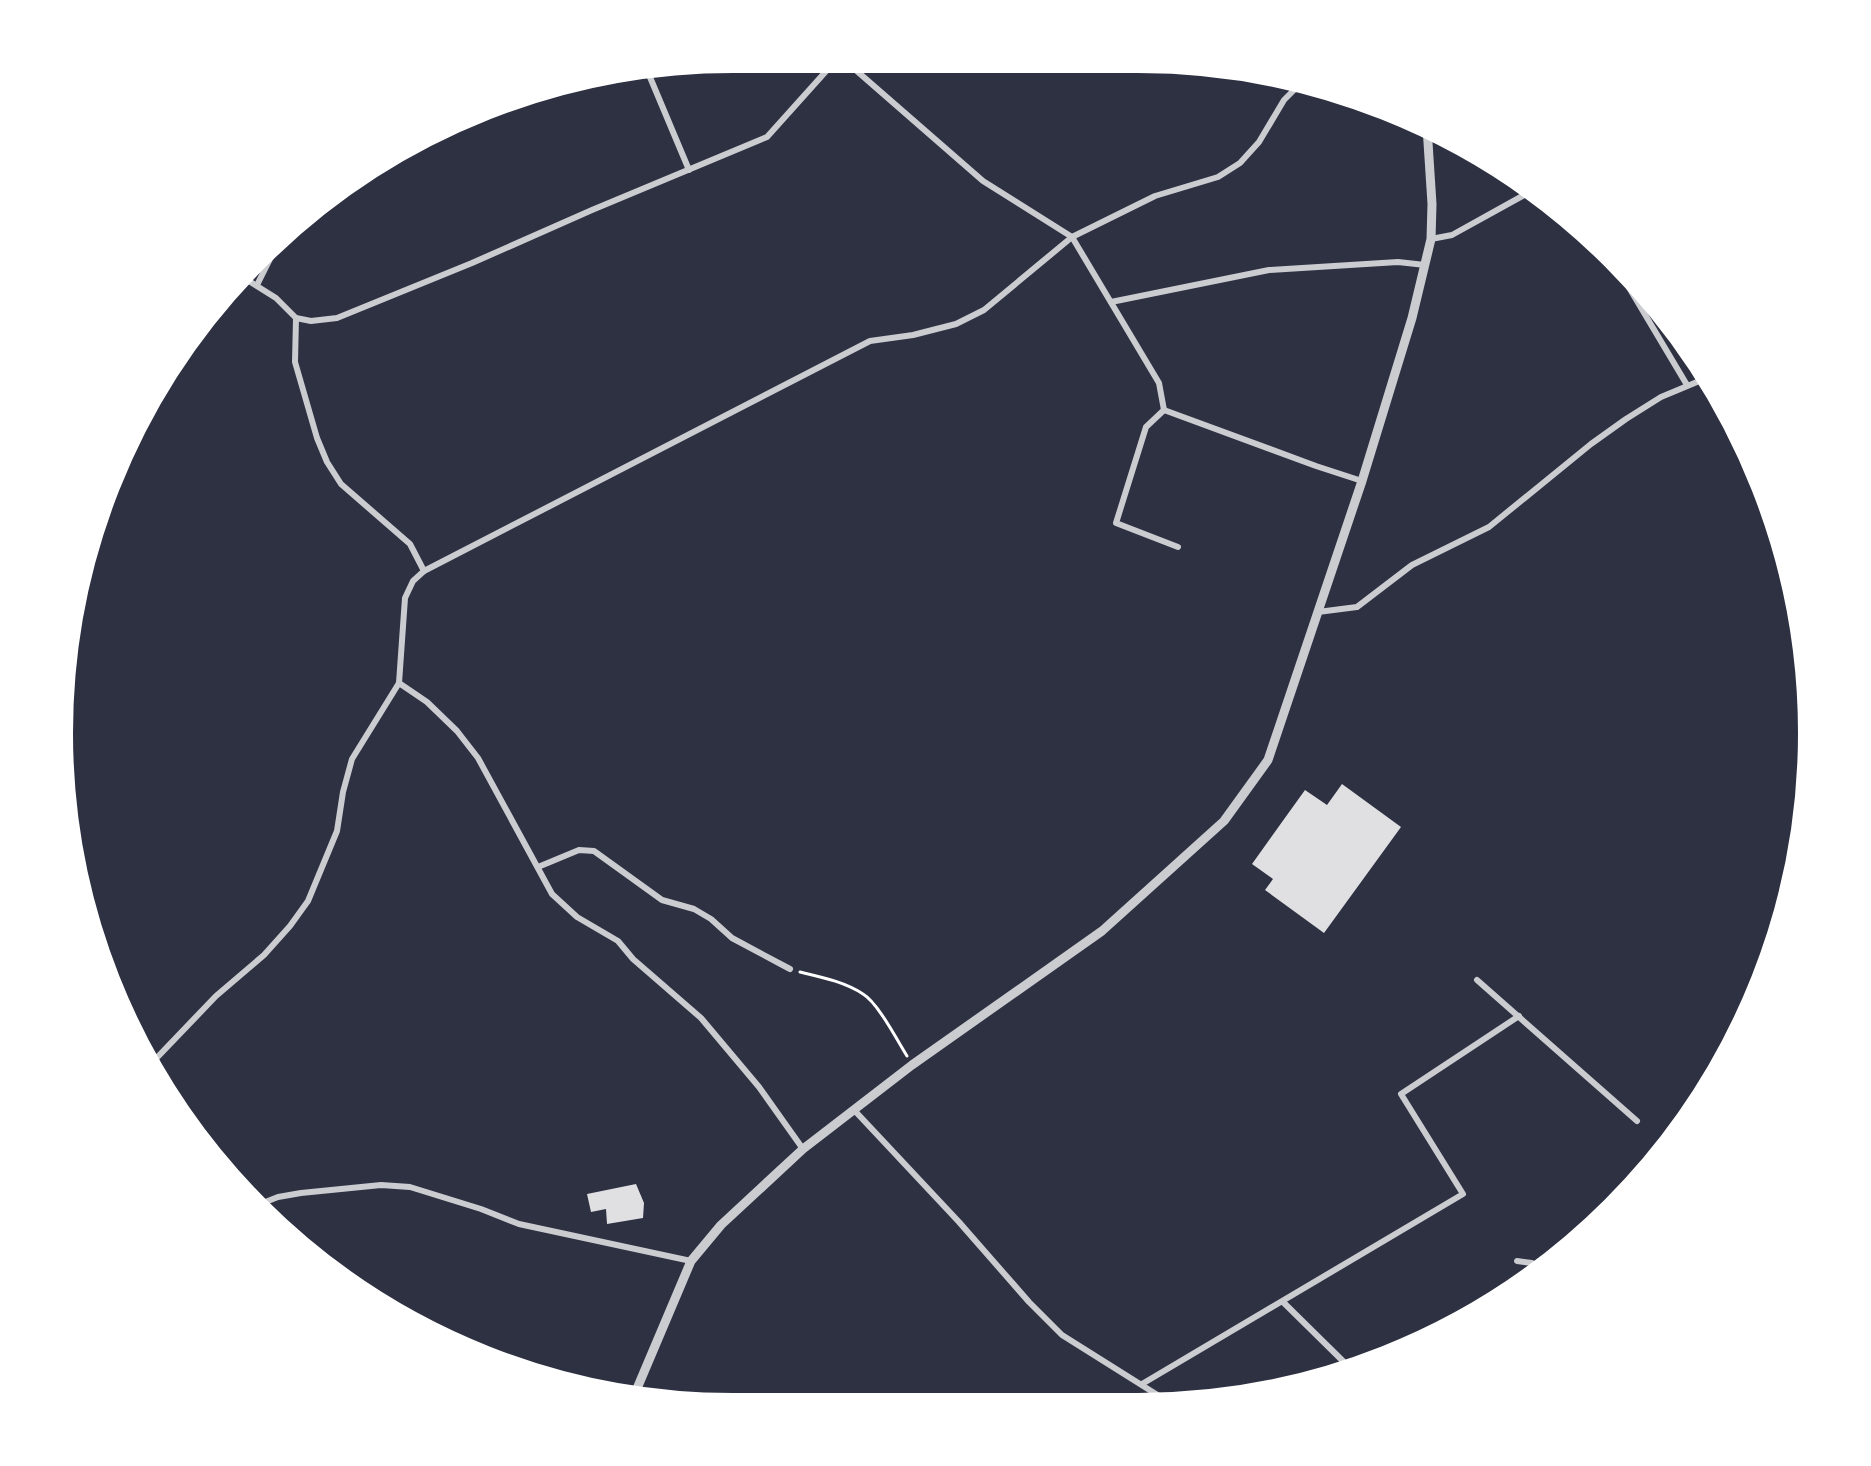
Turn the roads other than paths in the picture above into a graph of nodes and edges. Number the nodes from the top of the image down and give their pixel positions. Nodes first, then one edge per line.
1 (828, 69) edge
2 (854, 69) edge
3 (649, 75) edge
4 (1295, 89) edge
5 (1428, 135) edge
6 (689, 170) junction
7 (1526, 194) edge
8 (1072, 237) junction
9 (1431, 239) junction
10 (272, 255) edge
11 (1425, 265) junction
12 (248, 280) edge
13 (1627, 283) edge
14 (257, 285) junction
15 (1111, 302) junction
16 (296, 318) junction
17 (1700, 380) edge
18 (1687, 385) junction
19 (1164, 410) junction
20 (1362, 481) junction
21 (1178, 547) dead end
22 (424, 571) junction
23 (1318, 612) junction
24 (399, 683) junction
25 (538, 867) junction
26 (790, 969) road end
27 (1477, 980) dead end
28 (1519, 1016) junction
29 (155, 1060) edge
30 (855, 1111) junction
31 (1637, 1122) dead end
32 (803, 1149) junction
33 (263, 1203) edge
34 (691, 1261) junction
35 (1517, 1261) dead end
36 (1535, 1265) edge
37 (1283, 1302) junction
38 (1345, 1364) edge
39 (1142, 1384) junction
40 (637, 1389) edge
41 (1161, 1396) edge

1 - 6 street
2 - 8 street
3 - 6 street
4 - 8 street
5 - 9 street
6 - 16 street
7 - 9 street
8 - 15 street
8 - 22 street
9 - 11 street
10 - 14 street
11 - 15 street
11 - 20 street
12 - 14 street
13 - 18 street
14 - 16 street
15 - 19 street
16 - 22 street
17 - 18 street
18 - 23 street
19 - 20 street
19 - 21 street
20 - 23 street
22 - 24 street
23 - 30 street
24 - 25 street
24 - 29 street
25 - 26 street
25 - 32 street
27 - 28 street
28 - 31 street
28 - 37 street
30 - 32 street
30 - 39 street
32 - 34 street
33 - 34 street
34 - 40 street
35 - 36 street
37 - 38 street
37 - 39 street
39 - 41 street

